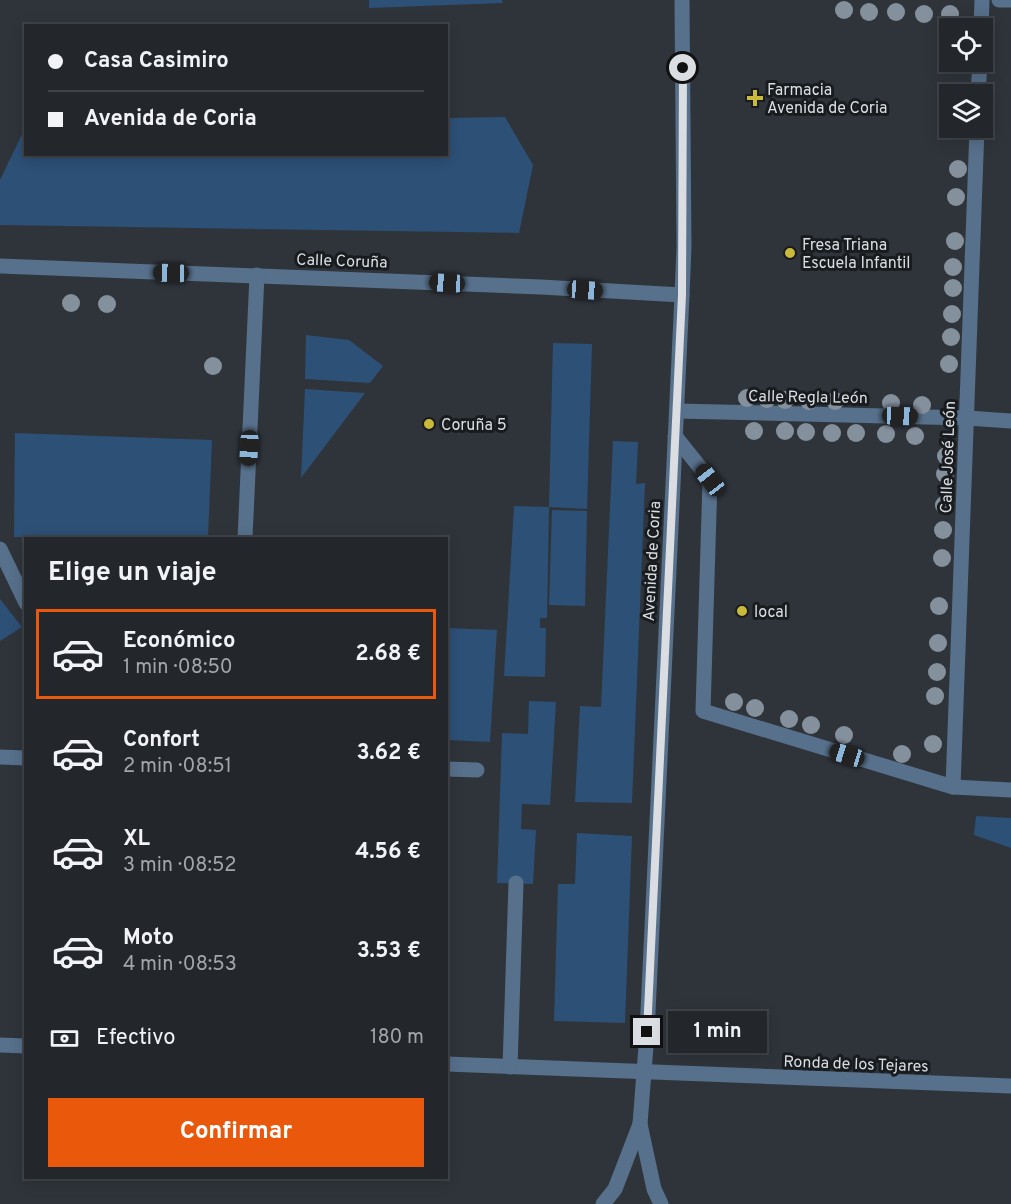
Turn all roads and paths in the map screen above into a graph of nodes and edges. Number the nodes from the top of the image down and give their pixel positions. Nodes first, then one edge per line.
1 (682, 0) edge
2 (982, 0) edge
3 (999, 0) edge
4 (1011, 0) edge
5 (981, 18) edge
6 (977, 138) edge
7 (0, 266) edge
8 (257, 275) junction
9 (682, 295) junction
10 (677, 411) junction
11 (967, 418) junction
12 (1011, 421) edge
13 (675, 436) junction
14 (245, 537) edge
15 (0, 549) edge
16 (24, 599) edge
17 (0, 758) edge
18 (24, 758) edge
19 (448, 769) edge
20 (477, 770) dead end
21 (953, 787) junction
22 (1011, 790) edge
23 (516, 883) dead end
24 (0, 1045) edge
25 (24, 1046) edge
26 (448, 1064) edge
27 (510, 1067) junction
28 (1011, 1086) edge
29 (640, 1124) junction
30 (603, 1204) edge
31 (661, 1204) edge

1 - 9 street, Avenida de Coria
2 - 5 street
3 - 4 street
6 - 11 street, Calle José León
7 - 8 street, Calle Coruña
8 - 9 street, Calle Coruña
8 - 14 street
9 - 10 street, Avenida de Coria
10 - 11 street, Calle Regla León
10 - 13 street, Avenida de Coria
11 - 12 street, Calle Regla León
11 - 21 street, Calle José León
13 - 21 street
13 - 29 street, Avenida de Coria
15 - 16 street
17 - 18 street
19 - 20 street
21 - 22 street
23 - 27 street
24 - 25 street
26 - 27 street, Ronda de los Tejares
27 - 28 street, Ronda de los Tejares
29 - 30 street
29 - 31 street

